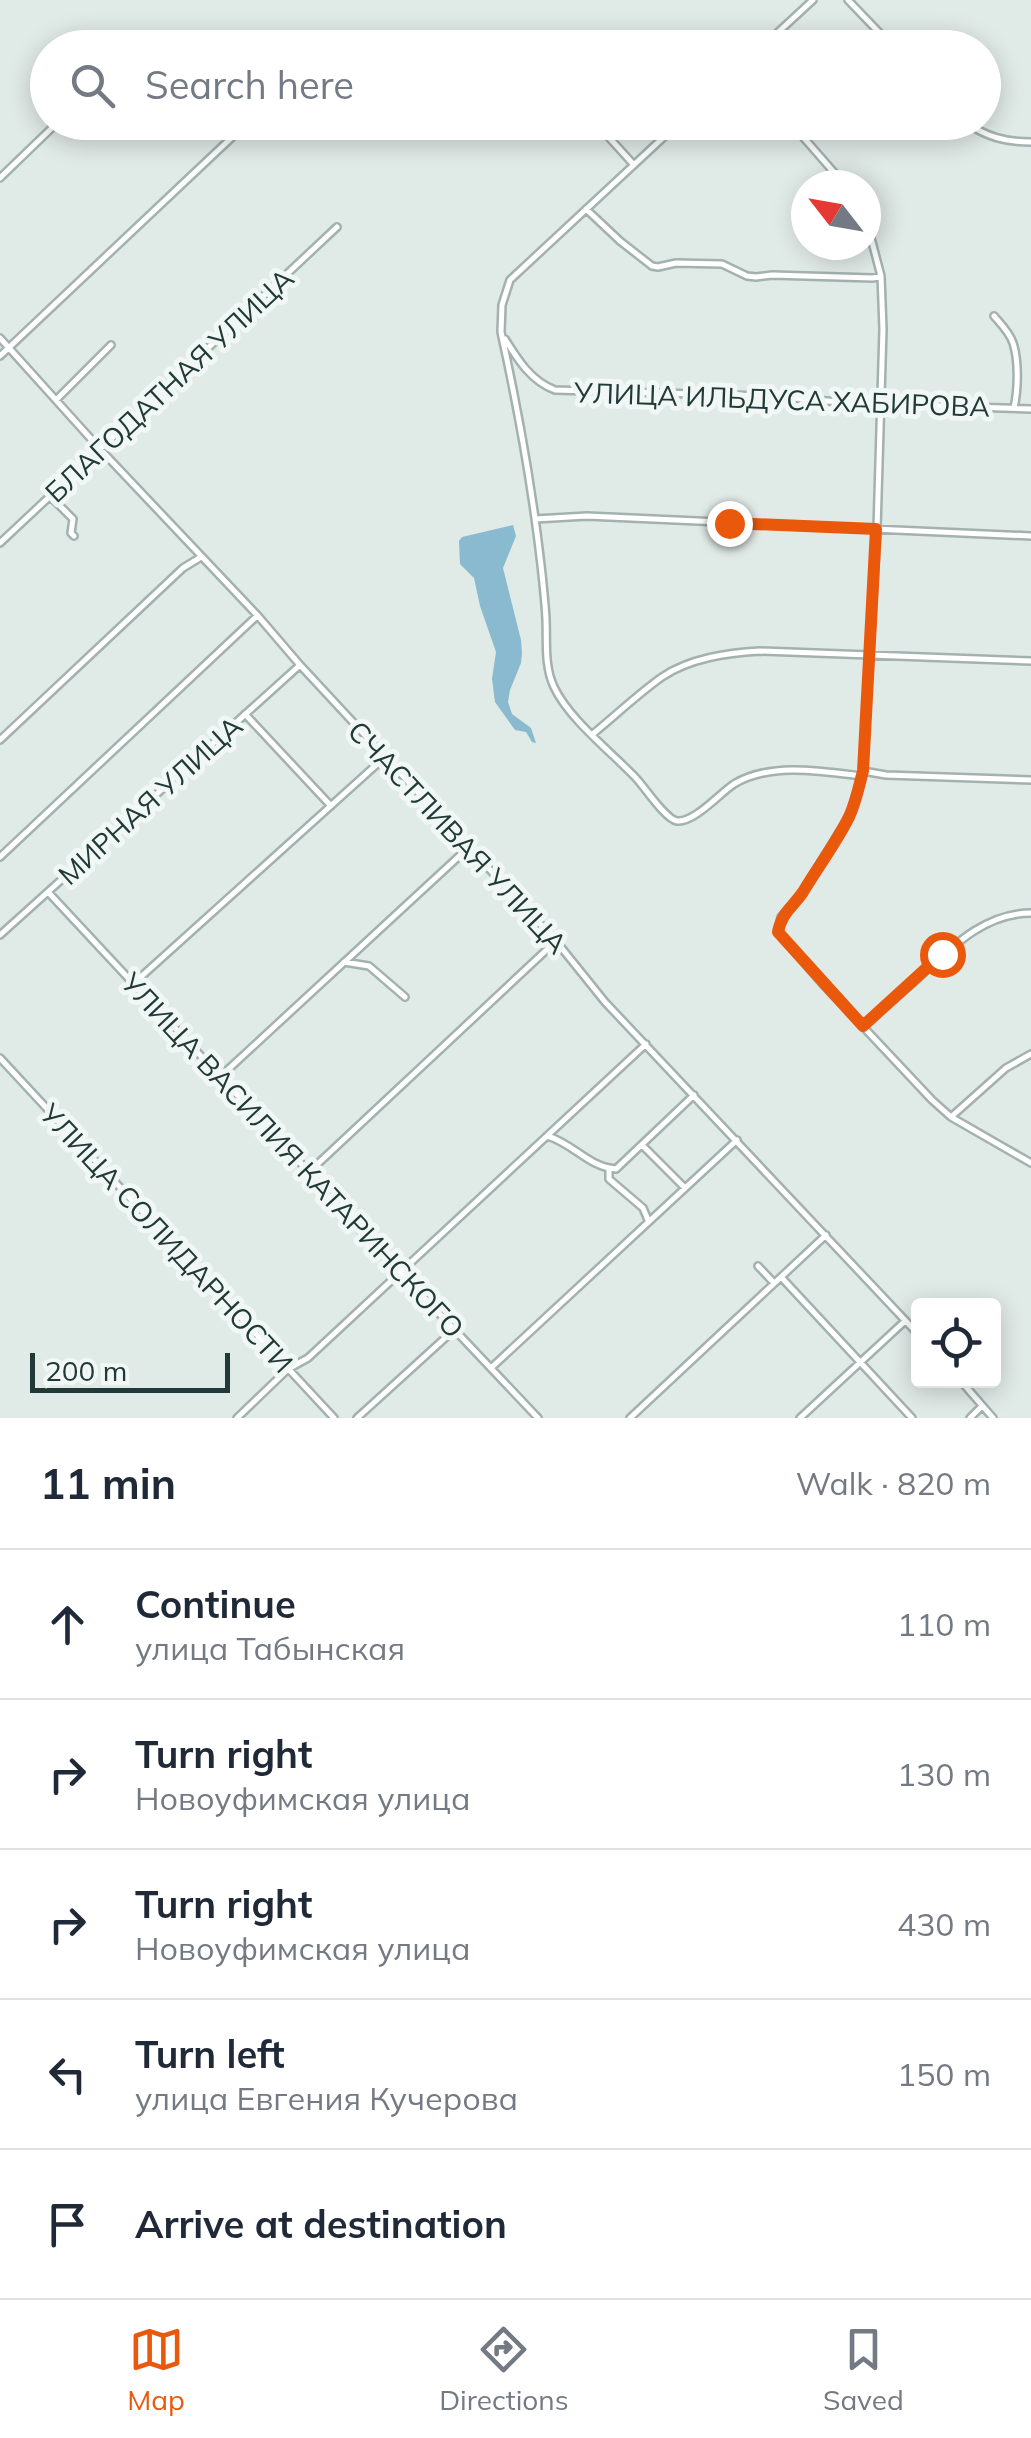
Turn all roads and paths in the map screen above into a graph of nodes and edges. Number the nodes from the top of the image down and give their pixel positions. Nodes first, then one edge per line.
1 (813, 0) edge
2 (848, 0) edge
3 (780, 30) edge
4 (877, 30) edge
5 (39, 140) edge
6 (229, 140) edge
7 (611, 140) edge
8 (661, 140) edge
9 (806, 140) edge
10 (1001, 140) edge
11 (1031, 142) edge
12 (634, 165) junction
13 (833, 170) edge
14 (0, 178) edge
15 (586, 209) junction
16 (337, 227) dead end
17 (877, 260) edge
18 (881, 276) junction
19 (994, 316) dead end
20 (501, 332) junction
21 (0, 338) edge
22 (111, 345) dead end
23 (9, 348) junction
24 (0, 356) edge
25 (56, 400) junction
26 (881, 403) junction
27 (1014, 408) junction
28 (1031, 409) edge
29 (100, 449) junction
30 (50, 496) junction
31 (535, 519) junction
32 (876, 529) junction
33 (74, 536) dead end
34 (1031, 536) edge
35 (0, 543) edge
36 (201, 557) junction
37 (258, 616) junction
38 (870, 655) junction
39 (1031, 661) edge
40 (300, 665) junction
41 (245, 714) junction
42 (593, 734) junction
43 (0, 740) edge
44 (385, 757) junction
45 (862, 773) junction
46 (1031, 780) edge
47 (331, 806) junction
48 (468, 847) junction
49 (0, 856) edge
50 (48, 892) junction
51 (1031, 913) edge
52 (0, 936) edge
53 (556, 941) junction
54 (344, 962) junction
55 (134, 984) junction
56 (404, 998) dead end
57 (863, 1026) junction
58 (646, 1044) junction
59 (1031, 1054) edge
60 (0, 1058) edge
61 (221, 1076) junction
62 (694, 1094) junction
63 (951, 1117) junction
64 (547, 1136) junction
65 (736, 1140) junction
66 (642, 1144) junction
67 (1031, 1163) edge
68 (609, 1169) junction
69 (308, 1172) junction
70 (684, 1188) junction
71 (648, 1223) junction
72 (826, 1235) junction
73 (758, 1266) dead end
74 (399, 1272) junction
75 (781, 1277) junction
76 (774, 1284) junction
77 (905, 1320) junction
78 (911, 1326) edge
79 (455, 1329) junction
80 (860, 1362) junction
81 (492, 1368) junction
82 (288, 1369) junction
83 (967, 1388) edge
84 (982, 1406) junction
85 (236, 1418) edge
86 (334, 1418) edge
87 (357, 1418) edge
88 (538, 1418) edge
89 (630, 1418) edge
90 (800, 1418) edge
91 (912, 1418) edge
92 (970, 1418) edge
93 (994, 1418) edge

1 - 3 street
2 - 4 street
5 - 14 street
6 - 23 street
7 - 12 street
8 - 12 street
9 - 13 street
10 - 11 street
12 - 15 street
15 - 18 street
15 - 20 street
16 - 29 street, БЛАГОДАТНАЯ УЛИЦА
17 - 18 street
18 - 26 street
19 - 27 street
20 - 26 street, УЛИЦА ИЛЬДУСА ХАБИРОВА
20 - 31 street
21 - 23 street, СЧАСТЛИВАЯ УЛИЦА
22 - 25 street
23 - 24 street
23 - 25 street, СЧАСТЛИВАЯ УЛИЦА
25 - 29 street, СЧАСТЛИВАЯ УЛИЦА
26 - 27 street, УЛИЦА ИЛЬДУСА ХАБИРОВА
26 - 32 street
27 - 28 street, УЛИЦА ИЛЬДУСА ХАБИРОВА
29 - 30 street, БЛАГОДАТНАЯ УЛИЦА
29 - 36 street, СЧАСТЛИВАЯ УЛИЦА
30 - 33 street
30 - 35 street, БЛАГОДАТНАЯ УЛИЦА
31 - 32 street
31 - 42 street
32 - 34 street
32 - 38 street
36 - 37 street, СЧАСТЛИВАЯ УЛИЦА
36 - 43 street
37 - 40 street, СЧАСТЛИВАЯ УЛИЦА
37 - 49 street
38 - 39 street
38 - 42 street
38 - 45 street
40 - 41 street, МИРНАЯ УЛИЦА
40 - 44 street, СЧАСТЛИВАЯ УЛИЦА
41 - 47 street
41 - 50 street, МИРНАЯ УЛИЦА
42 - 45 street
44 - 47 street
44 - 48 street, СЧАСТЛИВАЯ УЛИЦА
45 - 46 street
45 - 57 street
47 - 55 street
48 - 53 street, СЧАСТЛИВАЯ УЛИЦА
48 - 54 street
50 - 52 street, МИРНАЯ УЛИЦА
50 - 55 street, УЛИЦА ВАСИЛИЯ КАТАРИНСКОГО
51 - 57 street
53 - 58 street, СЧАСТЛИВАЯ УЛИЦА
53 - 69 street
54 - 56 street
54 - 61 street
55 - 61 street, УЛИЦА ВАСИЛИЯ КАТАРИНСКОГО
57 - 63 street
58 - 62 street, СЧАСТЛИВАЯ УЛИЦА
58 - 64 street
59 - 63 street
60 - 82 street, УЛИЦА СОЛИДАРНОСТИ
61 - 69 street, УЛИЦА ВАСИЛИЯ КАТАРИНСКОГО
62 - 65 street, СЧАСТЛИВАЯ УЛИЦА
62 - 66 street
63 - 67 street
64 - 68 street
64 - 74 street
65 - 70 street
65 - 72 street, СЧАСТЛИВАЯ УЛИЦА
66 - 68 street
66 - 70 street
68 - 71 street
69 - 74 street, УЛИЦА ВАСИЛИЯ КАТАРИНСКОГО
70 - 71 street
71 - 81 street
72 - 75 street
72 - 77 street, СЧАСТЛИВАЯ УЛИЦА
73 - 76 street
74 - 79 street, УЛИЦА ВАСИЛИЯ КАТАРИНСКОГО
74 - 82 street
75 - 76 street
75 - 80 street
76 - 89 street
77 - 78 street, СЧАСТЛИВАЯ УЛИЦА
77 - 80 street
79 - 81 street, УЛИЦА ВАСИЛИЯ КАТАРИНСКОГО
79 - 87 street
80 - 90 street
80 - 91 street
81 - 88 street, УЛИЦА ВАСИЛИЯ КАТАРИНСКОГО
82 - 85 street
82 - 86 street, УЛИЦА СОЛИДАРНОСТИ
83 - 84 street
84 - 92 street
84 - 93 street

